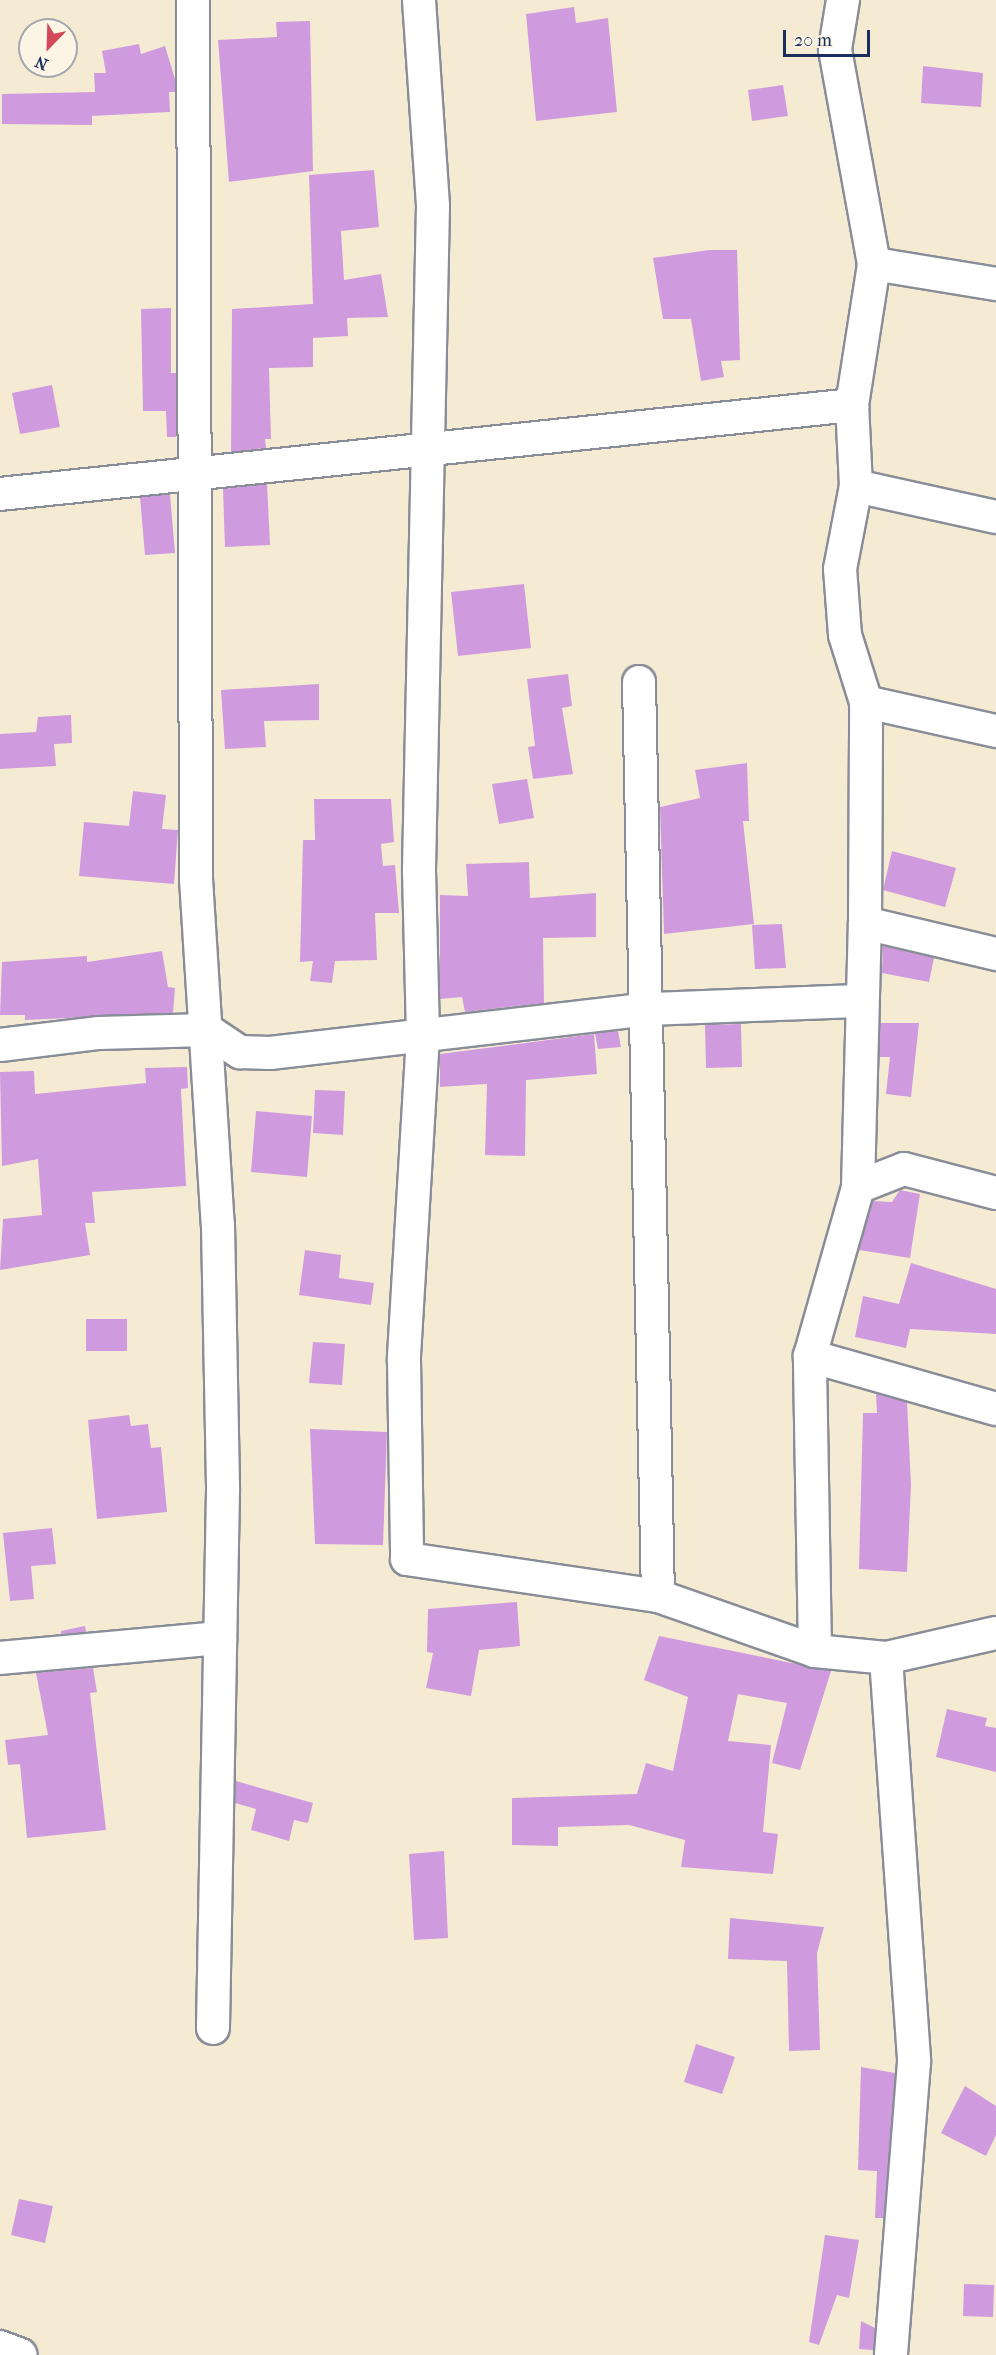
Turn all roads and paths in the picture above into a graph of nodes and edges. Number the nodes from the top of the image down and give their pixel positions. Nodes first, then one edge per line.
1 (193, 0) edge
2 (419, 0) edge
3 (843, 0) edge
4 (874, 264) junction
5 (996, 284) edge
6 (852, 405) junction
7 (430, 446) junction
8 (193, 470) junction
9 (856, 486) junction
10 (0, 494) edge
11 (996, 517) edge
12 (639, 682) dead end
13 (866, 702) junction
14 (996, 731) edge
15 (865, 923) junction
16 (996, 954) edge
17 (861, 1001) junction
18 (650, 1009) junction
19 (207, 1030) junction
20 (423, 1036) junction
21 (0, 1045) edge
22 (858, 1187) junction
23 (996, 1193) edge
24 (810, 1356) junction
25 (996, 1409) edge
26 (658, 1596) junction
27 (996, 1633) edge
28 (220, 1638) junction
29 (815, 1651) junction
30 (0, 1658) edge
31 (885, 1658) junction
32 (213, 2028) dead end
33 (0, 2347) edge
34 (21, 2355) edge
35 (891, 2355) edge

1 - 8 street
2 - 7 street
3 - 4 street
4 - 5 street
4 - 6 street
6 - 7 street
6 - 9 street
7 - 8 street
7 - 20 street
8 - 10 street
8 - 19 street
9 - 11 street
9 - 13 street
12 - 18 street
13 - 14 street
13 - 15 street
15 - 16 street
15 - 17 street
17 - 18 street
17 - 22 street
18 - 20 street
18 - 26 street
19 - 20 street
19 - 21 street
19 - 28 street
20 - 26 street
22 - 23 street
22 - 24 street
24 - 25 street
24 - 29 street
26 - 29 street
27 - 31 street
28 - 30 street
28 - 32 street
29 - 31 street
31 - 35 street
33 - 34 street

